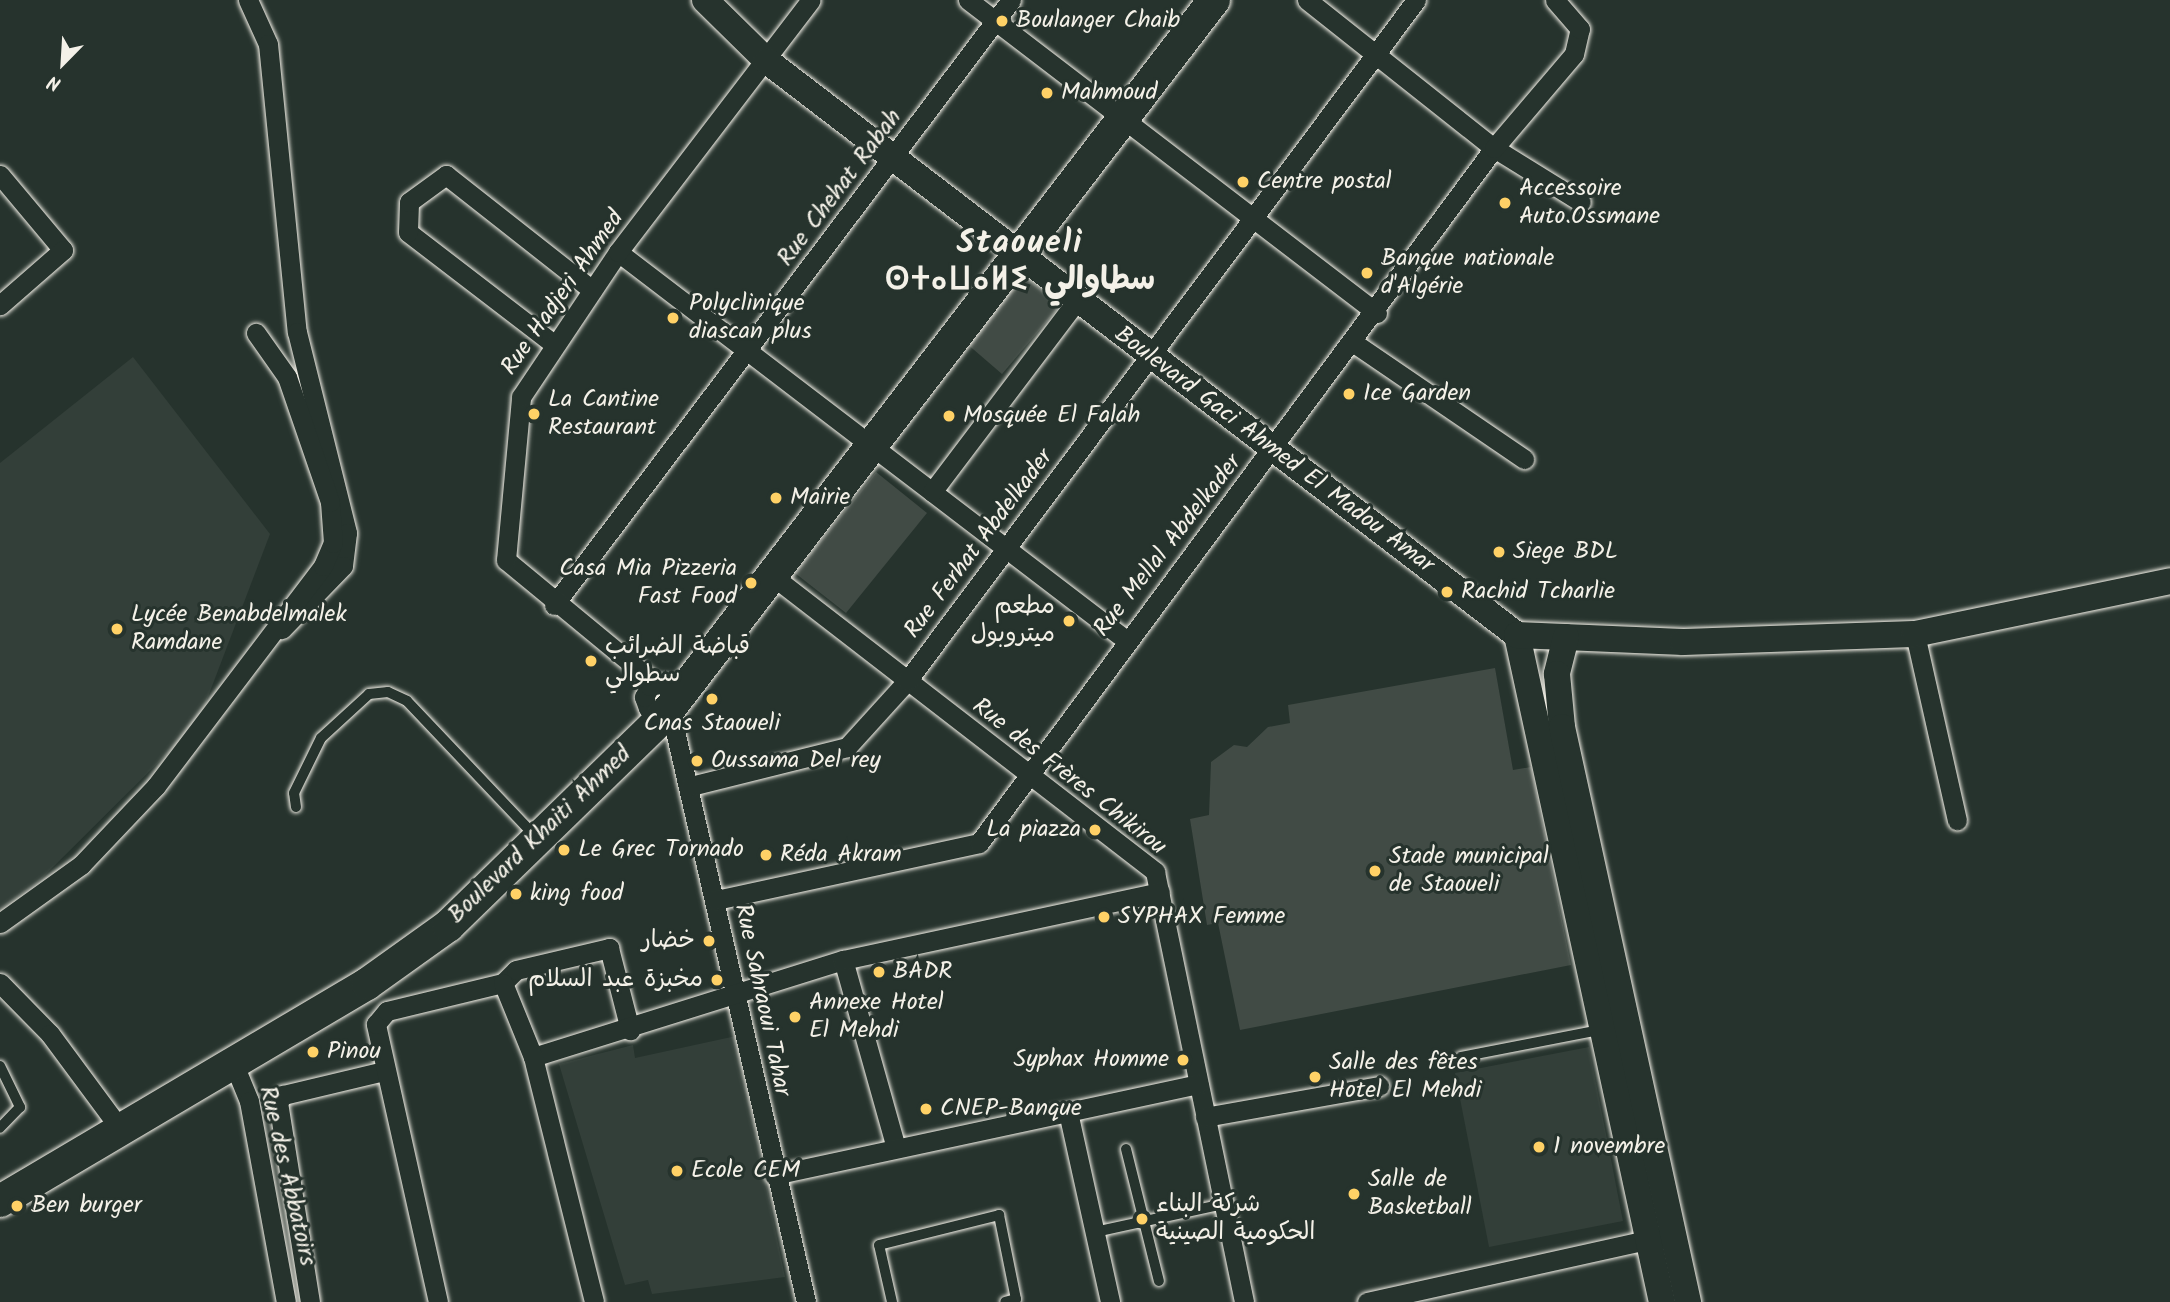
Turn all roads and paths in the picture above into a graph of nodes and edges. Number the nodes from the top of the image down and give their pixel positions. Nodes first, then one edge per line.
1 (248, 0) edge
2 (705, 0) edge
3 (811, 0) edge
4 (968, 0) edge
5 (1012, 0) edge
6 (1214, 0) edge
7 (1307, 0) edge
8 (1416, 0) edge
9 (1555, 0) edge
10 (995, 21) junction
11 (1374, 55) junction
12 (767, 61) junction
13 (1124, 113) junction
14 (1494, 148) junction
15 (895, 159) junction
16 (0, 175) edge
17 (1580, 202) dead end
18 (1250, 217) junction
19 (618, 252) junction
20 (1019, 254) junction
21 (592, 290) junction
22 (1078, 299) junction
23 (0, 305) edge
24 (1377, 313) junction
25 (256, 332) dead end
26 (1354, 343) junction
27 (555, 345) junction
28 (747, 351) junction
29 (1149, 357) junction
30 (874, 448) junction
31 (1274, 449) junction
32 (1524, 459) dead end
33 (932, 492) junction
34 (1005, 549) junction
35 (774, 577) junction
36 (2170, 582) edge
37 (554, 605) junction
38 (1915, 634) junction
39 (1517, 635) junction
40 (269, 637) junction
41 (1566, 637) junction
42 (1126, 640) junction
43 (907, 681) junction
44 (666, 703) junction
45 (1030, 774) junction
46 (691, 786) junction
47 (296, 807) dead end
48 (1957, 820) dead end
49 (536, 838) junction
50 (1160, 892) junction
51 (716, 900) junction
52 (0, 923) edge
53 (843, 960) junction
54 (0, 983) edge
55 (503, 983) junction
56 (735, 989) junction
57 (631, 1030) junction
58 (1600, 1030) junction
59 (533, 1057) junction
60 (1461, 1057) dead end
61 (233, 1062) junction
62 (0, 1066) edge
63 (384, 1071) junction
64 (1198, 1084) junction
65 (1379, 1086) dead end
66 (1068, 1112) junction
67 (1205, 1116) junction
68 (0, 1128) edge
69 (121, 1130) junction
70 (895, 1148) junction
71 (1126, 1149) dead end
72 (774, 1175) junction
73 (0, 1201) edge
74 (1223, 1204) junction
75 (1144, 1220) junction
76 (1095, 1232) junction
77 (1673, 1233) junction
78 (1644, 1241) junction
79 (1159, 1281) dead end
80 (1013, 1301) edge
81 (286, 1302) edge
82 (310, 1302) edge
83 (438, 1302) edge
84 (594, 1302) edge
85 (806, 1302) edge
86 (892, 1302) edge
87 (1110, 1302) edge
88 (1244, 1302) edge
89 (1367, 1302) edge
90 (1662, 1302) edge
91 (1688, 1302) edge

1 - 40 street
2 - 12 main road, Boulevard Gaci Ahmed El Madou Amar
3 - 12 street, Rue Hadjeri Ahmed
4 - 10 street
5 - 10 street, Rue Chehat Rabah
6 - 13 highway, Boulevard Khaiti Ahmed
7 - 11 street
8 - 11 street, Rue Ferhat Abdelkader
9 - 14 street, Rue Mellal Abdelkader
10 - 13 street
10 - 15 street, Rue Chehat Rabah
11 - 14 street
11 - 18 street, Rue Ferhat Abdelkader
12 - 15 main road, Boulevard Gaci Ahmed El Madou Amar
12 - 19 street, Rue Hadjeri Ahmed
13 - 18 street
13 - 20 highway, Boulevard Khaiti Ahmed
14 - 17 street
14 - 24 street, Rue Mellal Abdelkader
15 - 20 main road, Boulevard Gaci Ahmed El Madou Amar
15 - 28 street, Rue Chehat Rabah
16 - 23 street
18 - 24 street
18 - 29 street, Rue Ferhat Abdelkader
19 - 21 street, Rue Hadjeri Ahmed
19 - 28 street
20 - 22 main road, Boulevard Gaci Ahmed El Madou Amar
20 - 30 highway, Boulevard Khaiti Ahmed
21 - 27 street, Rue Hadjeri Ahmed
21 - 27 street
22 - 29 main road, Boulevard Gaci Ahmed El Madou Amar
22 - 33 street
24 - 26 street, Rue Mellal Abdelkader
25 - 40 street
26 - 31 street, Rue Mellal Abdelkader
26 - 32 street
27 - 37 street, Rue Hadjeri Ahmed
28 - 30 street
28 - 37 street, Rue Chehat Rabah
29 - 31 main road, Boulevard Gaci Ahmed El Madou Amar
29 - 34 street, Rue Ferhat Abdelkader
30 - 33 street
30 - 35 highway, Boulevard Khaiti Ahmed
31 - 39 main road, Boulevard Gaci Ahmed El Madou Amar
31 - 42 street, Rue Mellal Abdelkader
33 - 34 street
34 - 42 street
34 - 43 street, Rue Ferhat Abdelkader
35 - 43 street, Rue des Frères Chikirou
35 - 44 highway, Boulevard Khaiti Ahmed
36 - 38 main road
37 - 44 street, Rue Hadjeri Ahmed
38 - 41 main road
38 - 48 street
39 - 41 main road
39 - 58 main road
40 - 52 street
41 - 77 main road
42 - 45 street, Rue Mellal Abdelkader
43 - 45 street, Rue des Frères Chikirou
43 - 46 street, Rue Ferhat Abdelkader
44 - 46 street, Rue Sahraoui Tahar
44 - 49 highway, Boulevard Khaiti Ahmed
45 - 50 street, Rue des Frères Chikirou
45 - 51 street, Rue Mellal Abdelkader
46 - 51 street, Rue Sahraoui Tahar
47 - 49 lane
49 - 61 highway, Boulevard Khaiti Ahmed
50 - 53 street
50 - 64 street, Rue des Frères Chikirou
51 - 56 street, Rue Sahraoui Tahar
53 - 56 street
53 - 70 street
54 - 69 street
55 - 57 street
55 - 59 street
55 - 63 street
56 - 57 street
56 - 72 street, Rue Sahraoui Tahar
57 - 59 street
58 - 60 lane
58 - 78 main road
59 - 84 street
61 - 69 highway, Boulevard Khaiti Ahmed
61 - 81 street, Rue des Abbatoirs
62 - 68 lane
63 - 82 street
63 - 83 street
64 - 66 street
64 - 67 street, Rue des Frères Chikirou
65 - 67 street
66 - 70 street
66 - 76 street
67 - 74 street, Rue des Frères Chikirou
69 - 73 highway, Boulevard Khaiti Ahmed
70 - 72 street
71 - 75 lane
72 - 85 street, Rue Sahraoui Tahar
74 - 75 lane
74 - 88 street, Rue des Frères Chikirou
75 - 76 lane
75 - 79 lane
76 - 87 street
77 - 78 street
77 - 91 main road
78 - 89 street
78 - 90 main road
80 - 86 lane

